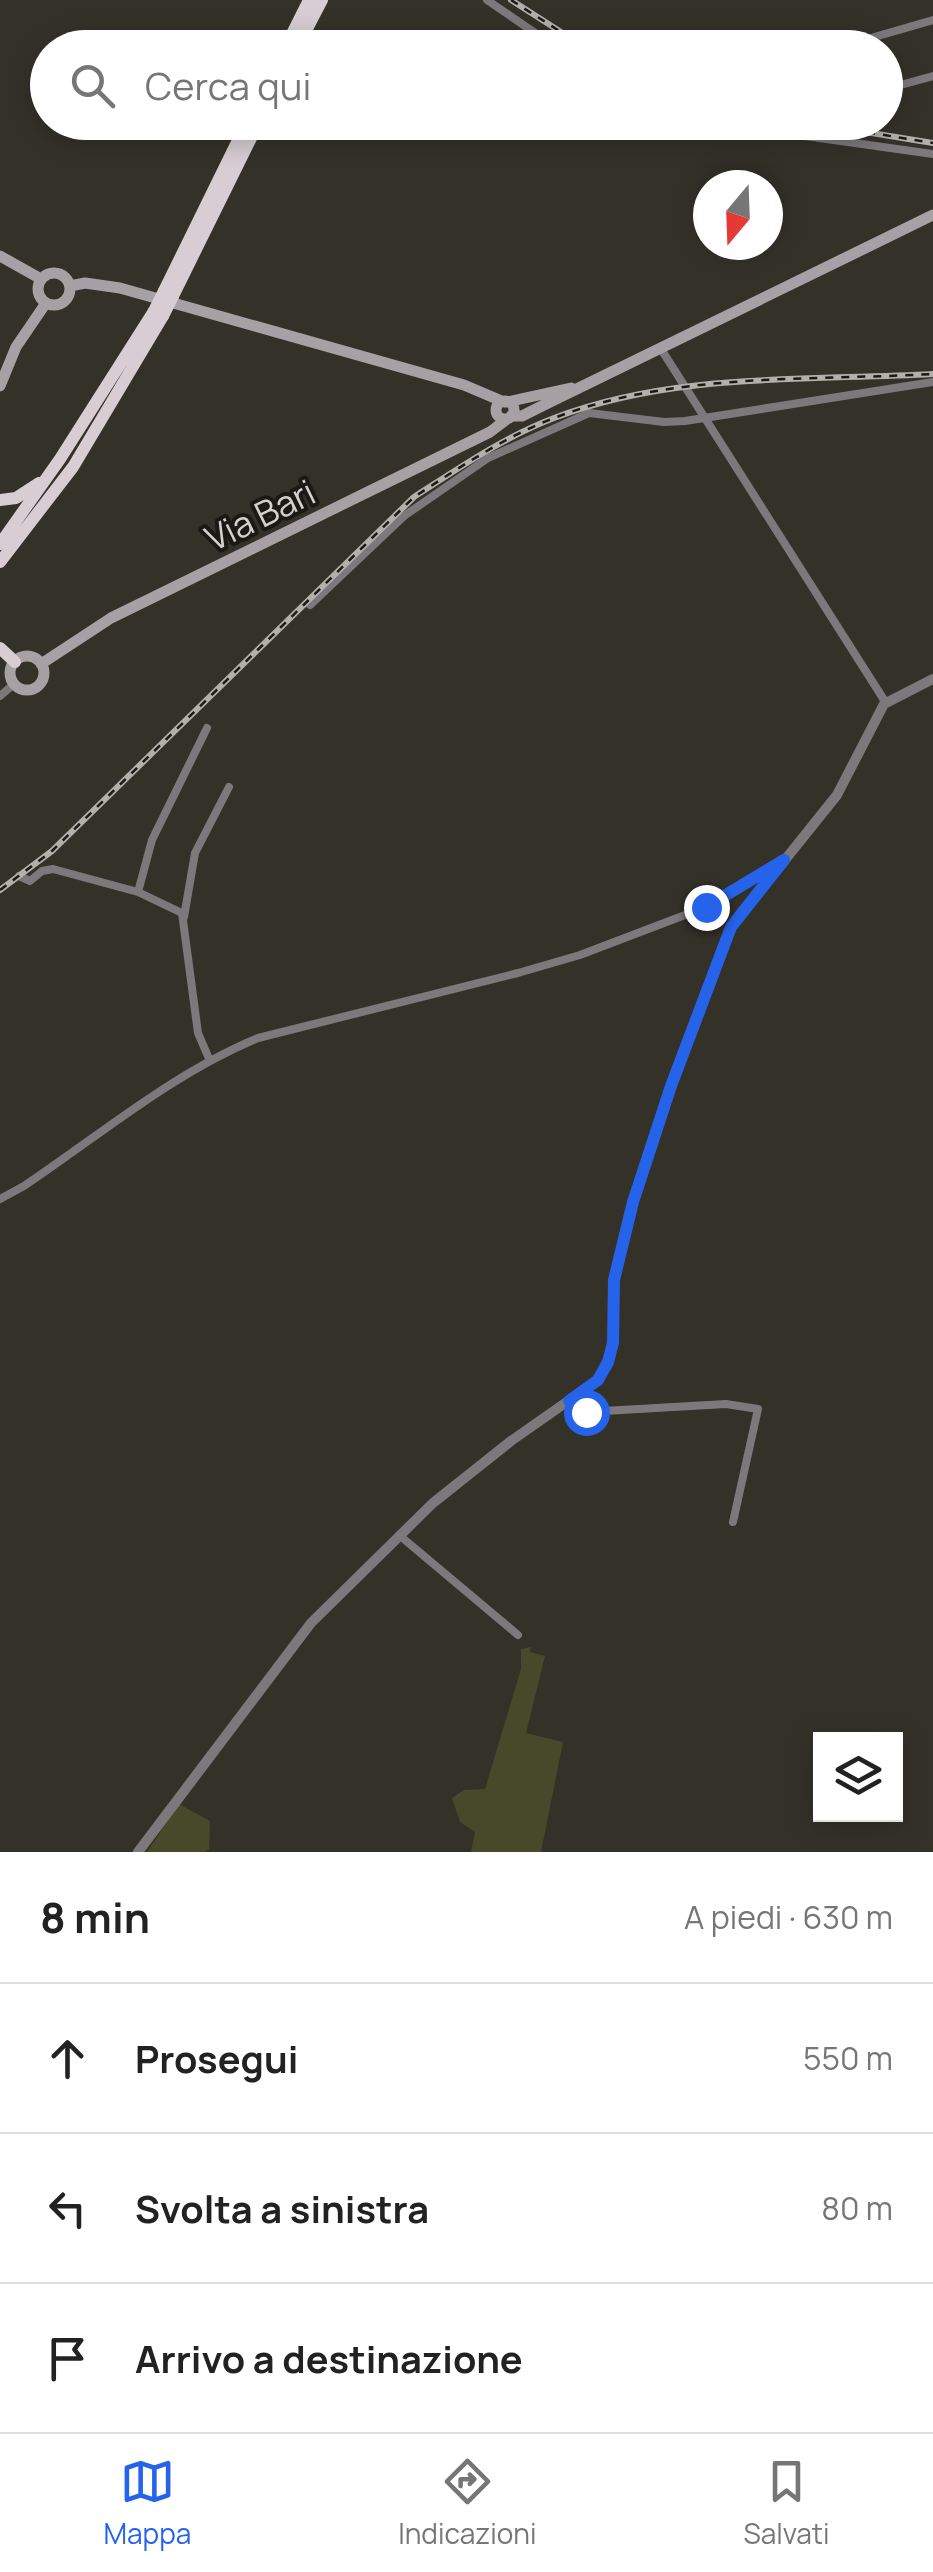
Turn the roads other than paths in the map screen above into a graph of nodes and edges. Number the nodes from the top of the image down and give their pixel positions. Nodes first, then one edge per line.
1 (309, 0) edge
2 (322, 0) edge
3 (487, 0) edge
4 (933, 20) edge
5 (294, 30) edge
6 (307, 30) edge
7 (531, 30) edge
8 (903, 30) edge
9 (933, 76) edge
10 (903, 84) edge
11 (239, 140) edge
12 (249, 140) edge
13 (833, 140) edge
14 (933, 154) edge
15 (933, 215) edge
16 (0, 256) edge
17 (42, 279) junction
18 (70, 286) junction
19 (168, 294) junction
20 (46, 303) junction
21 (158, 314) junction
22 (661, 349) junction
23 (933, 382) edge
24 (0, 386) edge
25 (504, 410) junction
26 (703, 419) junction
27 (60, 459) junction
28 (0, 500) edge
29 (1, 558) edge
30 (310, 606) dead end
31 (0, 648) edge
32 (15, 662) junction
33 (41, 664) junction
34 (933, 678) edge
35 (14, 684) junction
36 (0, 696) edge
37 (886, 703) junction
38 (207, 728) dead end
39 (229, 787) dead end
40 (784, 860) junction
41 (19, 876) dead end
42 (138, 892) junction
43 (184, 917) junction
44 (210, 1061) junction
45 (0, 1198) edge
46 (569, 1401) junction
47 (733, 1522) dead end
48 (399, 1535) junction
49 (518, 1635) dead end
50 (138, 1852) edge

1 - 5 highway
2 - 6 highway
3 - 7 street
4 - 8 street
9 - 10 street
11 - 19 highway
12 - 19 highway
13 - 14 street
15 - 22 main road
16 - 17 main road
17 - 18 main road
17 - 20 main road
18 - 20 main road
18 - 25 main road
19 - 21 highway, bridge
20 - 24 main road
21 - 27 highway
21 - 29 highway
22 - 25 main road
22 - 26 street
23 - 26 street
25 - 33 main road, Via Bari
26 - 30 street
26 - 37 street
27 - 28 highway
27 - 29 highway
31 - 32 highway
32 - 33 main road
32 - 35 main road
33 - 35 main road, Via Bari
34 - 37 street
35 - 36 street, Via Bari
37 - 40 street
38 - 42 street
39 - 43 street
40 - 44 street
40 - 46 street
41 - 42 street
42 - 43 street
43 - 44 street
44 - 45 street
46 - 47 street
46 - 48 street
48 - 49 street
48 - 50 street

